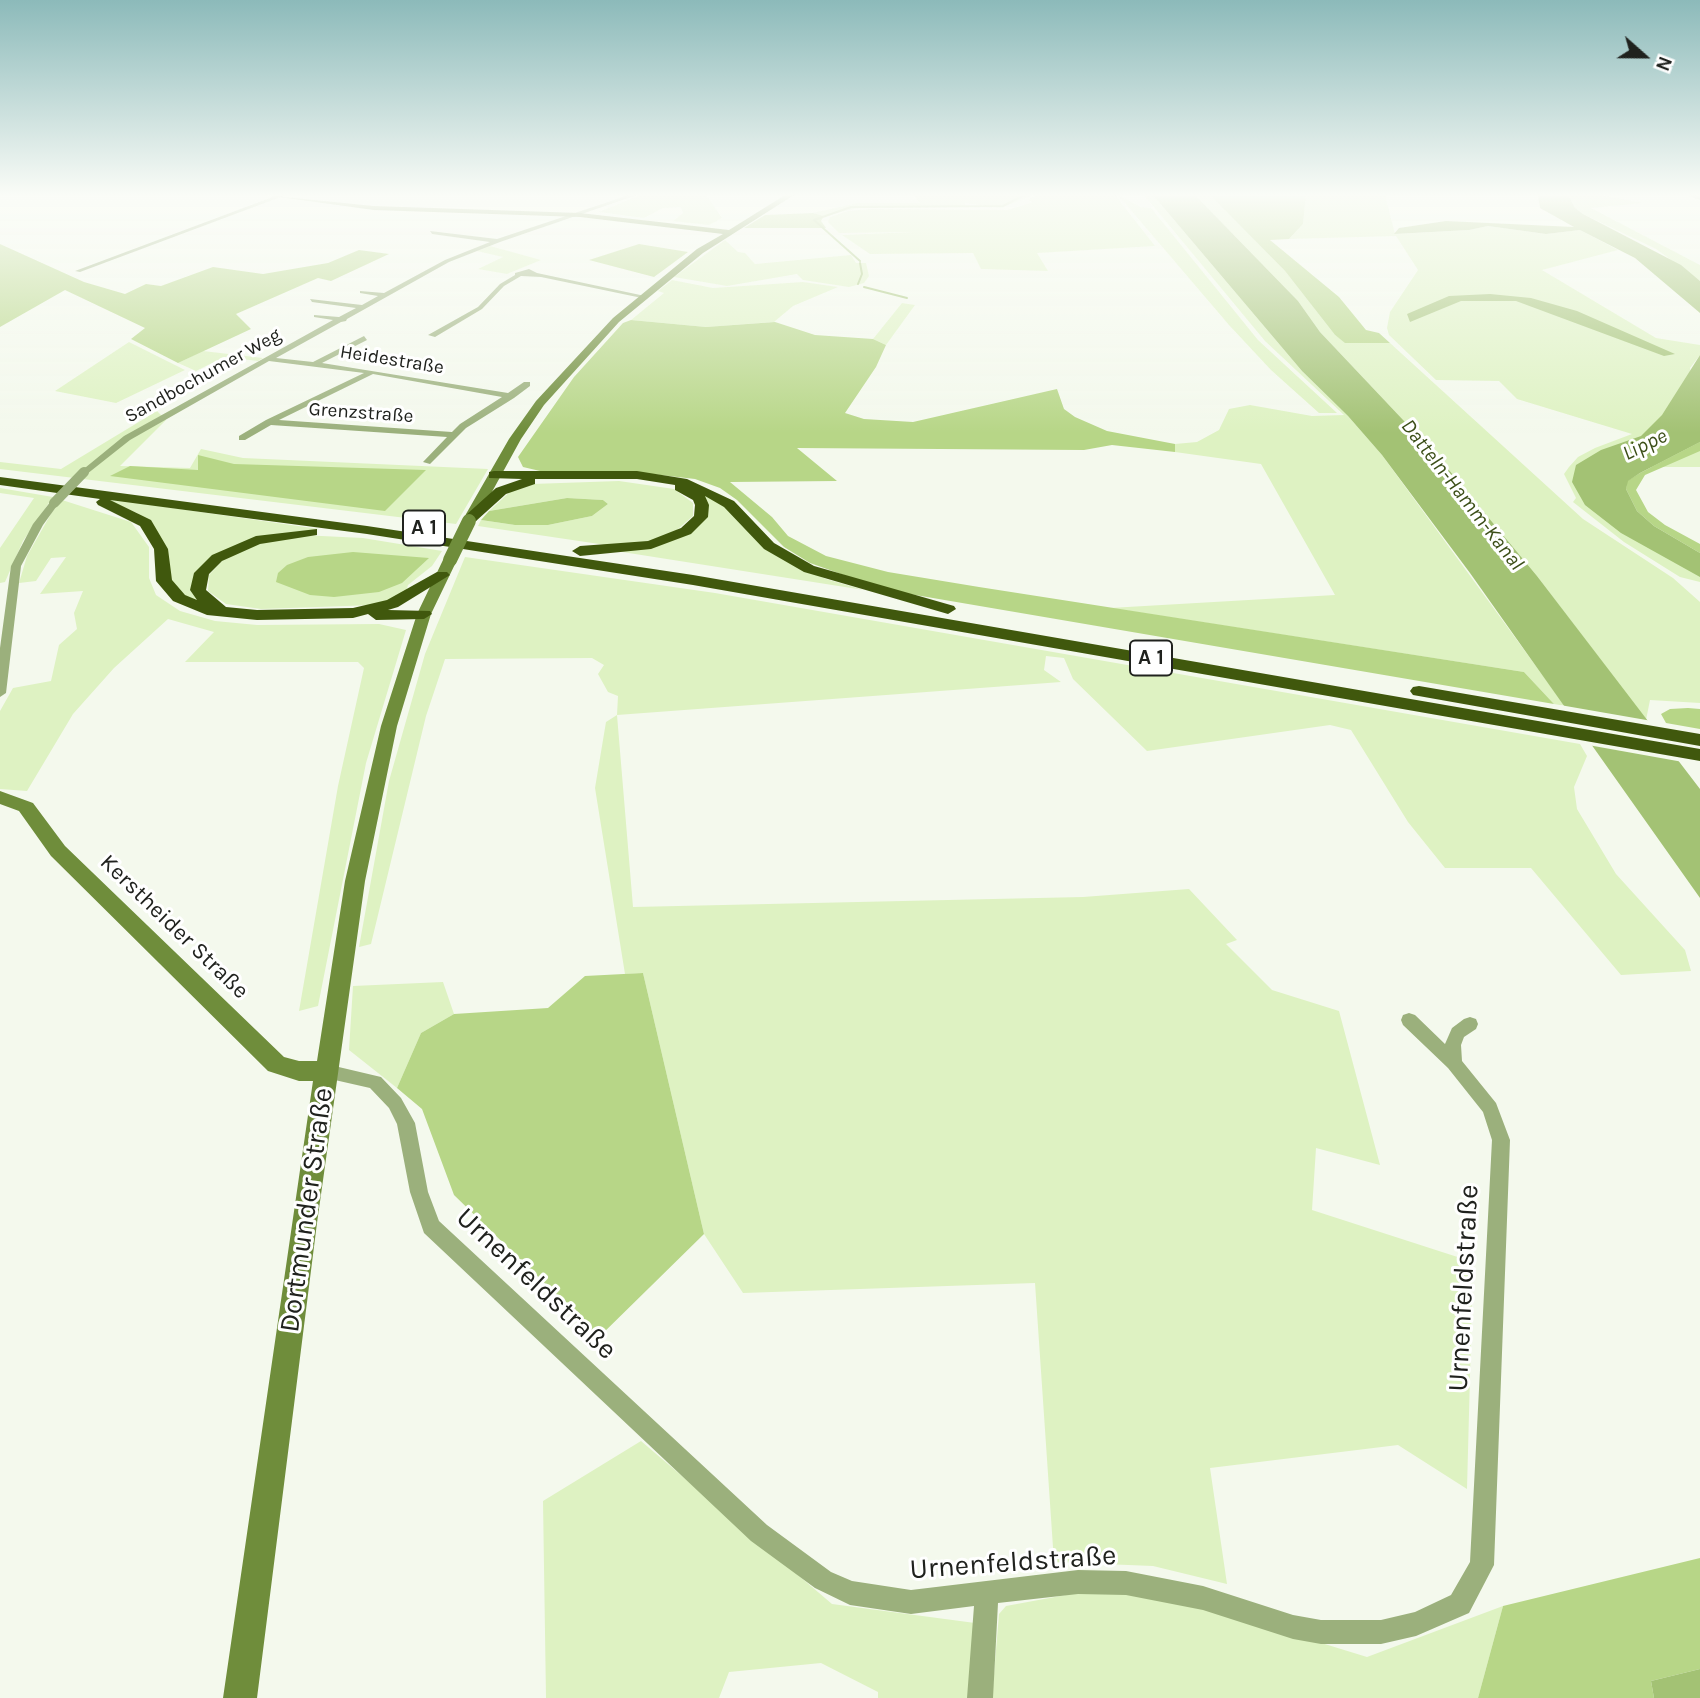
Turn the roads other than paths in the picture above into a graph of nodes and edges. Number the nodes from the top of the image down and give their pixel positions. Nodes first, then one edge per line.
1 (424, 274) edge
2 (519, 274) edge
3 (536, 274) edge
4 (672, 274) edge
5 (362, 292) dead end
6 (387, 295) junction
7 (642, 296) junction
8 (312, 300) dead end
9 (365, 307) junction
10 (316, 316) dead end
11 (344, 320) junction
12 (432, 335) dead end
13 (364, 338) dead end
14 (268, 359) junction
15 (316, 363) junction
16 (371, 372) junction
17 (527, 384) dead end
18 (511, 396) junction
19 (269, 422) junction
20 (452, 435) junction
21 (242, 438) dead end
22 (427, 462) dead end
23 (0, 471) edge
24 (493, 477) junction
25 (0, 481) edge
26 (528, 481) junction
27 (56, 495) junction
28 (470, 519) junction
29 (367, 530) junction
30 (580, 551) junction
31 (442, 575) junction
32 (383, 608) junction
33 (948, 609) junction
34 (426, 610) junction
35 (227, 612) junction
36 (353, 613) junction
37 (0, 693) edge
38 (1533, 718) junction
39 (1700, 740) edge
40 (1700, 755) edge
41 (0, 797) edge
42 (1409, 1020) dead end
43 (1470, 1024) dead end
44 (1454, 1063) junction
45 (326, 1071) junction
46 (987, 1594) junction
47 (240, 1698) edge
48 (980, 1698) edge

1 - 6 street, Sandbochumer Weg
2 - 12 street
3 - 7 street
4 - 7 main road
5 - 6 street
6 - 9 street, Sandbochumer Weg
7 - 24 main road
8 - 9 street
9 - 11 street, Sandbochumer Weg
10 - 11 street
11 - 14 street, Sandbochumer Weg
13 - 15 street
14 - 15 street, Heidestraße
14 - 27 street, Sandbochumer Weg, bridge
15 - 16 street, Heidestraße
16 - 18 street, Heidestraße
16 - 19 street, Grenzstraße
17 - 18 street
18 - 20 street
19 - 20 street, Grenzstraße
19 - 21 street, Grenzstraße
20 - 22 street
23 - 30 highway, A 1
24 - 26 highway
24 - 28 main road
24 - 33 highway
25 - 27 highway, A 1
26 - 28 highway
26 - 30 highway
27 - 29 highway, A 1
27 - 35 highway
27 - 37 street, Sandbochumer Weg
28 - 31 main road, bridge
29 - 35 highway
29 - 38 highway, A 1
30 - 33 highway, A 1
31 - 32 highway
31 - 34 main road, Dortmunder Straße
32 - 34 highway
32 - 36 highway
33 - 38 highway, A 1
34 - 36 highway
34 - 45 main road, Dortmunder Straße
35 - 36 highway
38 - 39 highway, A 1
38 - 40 highway, A 1
41 - 45 main road, Kerstheider Straße
42 - 44 street, Urnenfeldstraße
43 - 44 street
44 - 46 street, Urnenfeldstraße
45 - 46 street, Urnenfeldstraße
45 - 47 main road, Dortmunder Straße
46 - 48 street

